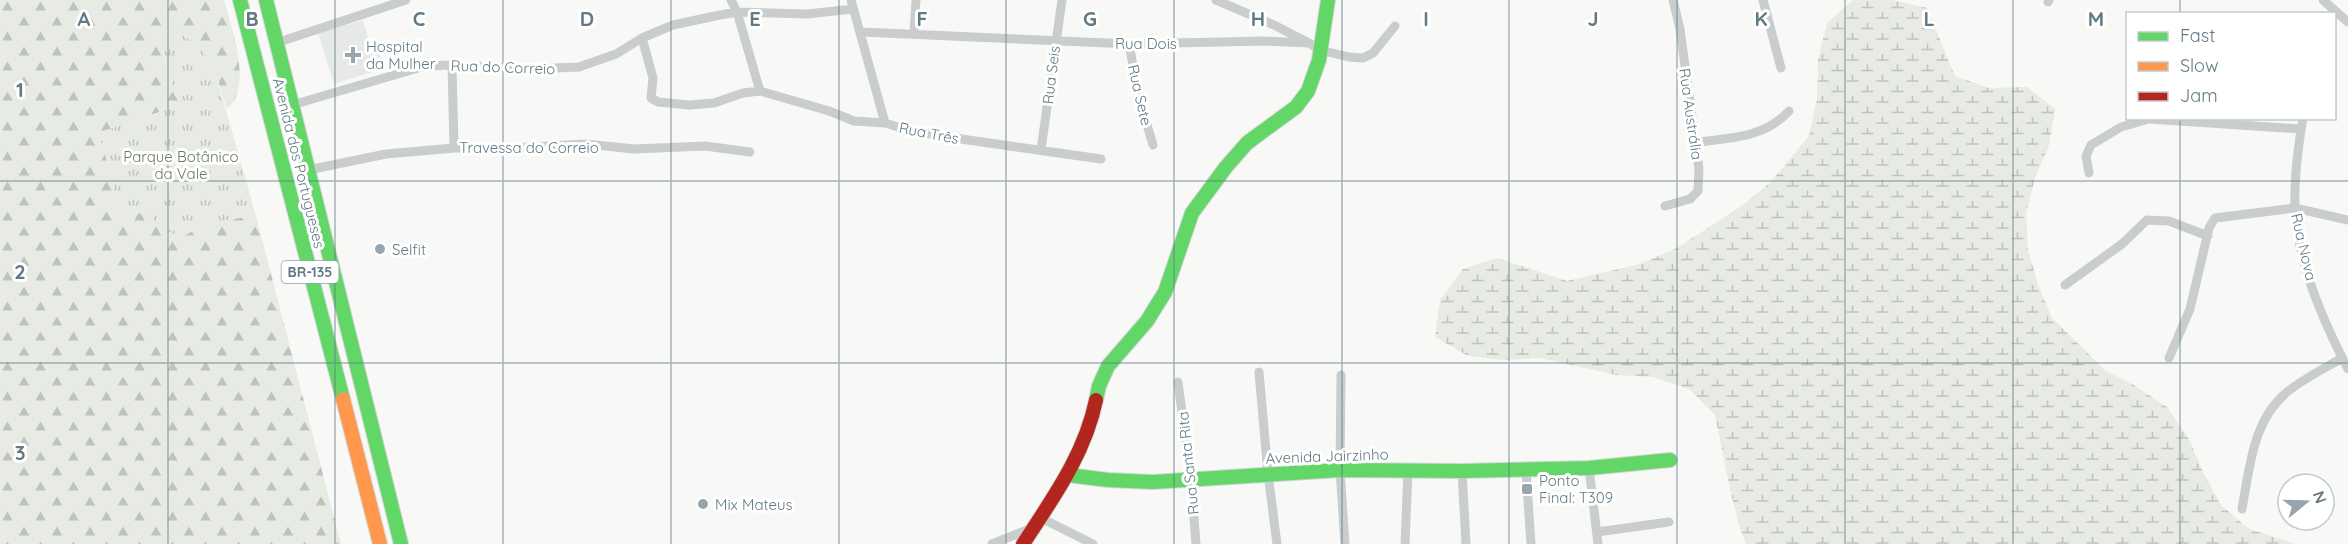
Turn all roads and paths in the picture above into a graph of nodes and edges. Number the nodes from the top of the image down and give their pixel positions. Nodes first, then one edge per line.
1 (240, 0) edge
2 (266, 0) edge
3 (406, 0) edge
4 (731, 0) edge
5 (915, 0) edge
6 (1062, 0) edge
7 (1216, 0) edge
8 (1328, 0) edge
9 (1673, 0) edge
10 (1763, 0) edge
11 (852, 4) edge
12 (737, 12) junction
13 (1395, 26) dead end
14 (861, 32) junction
15 (914, 33) junction
16 (642, 38) junction
17 (1056, 39) junction
18 (276, 43) junction
19 (1129, 44) junction
20 (1315, 47) junction
21 (452, 65) junction
22 (1781, 68) dead end
23 (760, 91) junction
24 (292, 105) junction
25 (1789, 111) dead end
26 (2303, 120) edge
27 (885, 123) junction
28 (2301, 129) junction
29 (1697, 142) junction
30 (1153, 145) dead end
31 (454, 148) junction
32 (1041, 150) junction
33 (750, 152) dead end
34 (1101, 159) dead end
35 (308, 170) junction
36 (2089, 173) dead end
37 (1665, 206) dead end
38 (2295, 208) junction
39 (2348, 220) edge
40 (2208, 236) junction
41 (310, 271) junction
42 (2065, 285) dead end
43 (345, 317) junction
44 (2169, 358) dead end
45 (2342, 358) junction
46 (332, 359) junction
47 (2348, 369) edge
48 (1259, 372) dead end
49 (1341, 375) dead end
50 (1178, 382) dead end
51 (367, 404) junction
52 (1670, 460) dead end
53 (1589, 468) junction
54 (1340, 470) junction
55 (1408, 470) junction
56 (1526, 470) junction
57 (1462, 471) junction
58 (1268, 474) junction
59 (1068, 475) junction
60 (1191, 480) junction
61 (2242, 509) dead end
62 (1669, 522) dead end
63 (1035, 523) junction
64 (1597, 532) junction
65 (380, 544) edge
66 (401, 544) edge
67 (992, 544) edge
68 (1023, 544) edge
69 (1093, 544) edge
70 (1196, 544) edge
71 (1277, 544) edge
72 (1346, 544) edge
73 (1405, 544) edge
74 (1466, 544) edge
75 (1531, 544) edge
76 (1598, 544) edge

1 - 41 main road, Avenida dos Portugueses / BR-135
2 - 18 main road, Avenida dos Portugueses / BR-135
3 - 18 street
4 - 12 street
5 - 15 street
6 - 17 street, Rua Seis
7 - 20 street
8 - 20 main road
9 - 29 street, Rua Austrália
10 - 22 street
11 - 12 street, Rua do Correio
11 - 14 street, Rua Três
12 - 16 street, Rua do Correio
12 - 23 street
13 - 20 street
14 - 15 street, Rua Dois
14 - 27 street, Rua Três
15 - 17 street, Rua Dois
16 - 21 street, Rua do Correio
16 - 23 street
17 - 19 street, Rua Dois
17 - 32 street, Rua Seis
18 - 24 main road, Avenida dos Portugueses / BR-135
19 - 20 street, Rua Dois
19 - 30 street, Rua Sete
20 - 59 main road
21 - 24 street, Rua do Correio
21 - 31 street
23 - 27 street
24 - 35 main road, Avenida dos Portugueses / BR-135
25 - 29 street
26 - 28 street, Rua Nova
27 - 32 street, Rua Três
28 - 36 street
28 - 38 street, Rua Nova
29 - 37 street, Rua Austrália
31 - 33 street, Travessa do Correio
31 - 35 street, Travessa do Correio
32 - 34 street, Rua Três
35 - 43 main road, Avenida dos Portugueses / BR-135
38 - 39 street
38 - 40 street
38 - 45 street, Rua Nova
40 - 42 street
40 - 44 street
41 - 43 main road
41 - 46 main road, Avenida dos Portugueses / BR-135
43 - 51 main road, Avenida dos Portugueses / BR-135
45 - 47 street, Rua Nova
45 - 61 street
46 - 51 main road
46 - 65 main road, Avenida dos Portugueses / BR-135
48 - 58 street
49 - 54 street
50 - 60 street, Rua Santa Rita
51 - 66 main road, Avenida dos Portugueses / BR-135
52 - 53 main road, Avenida Jairzinho
53 - 56 main road, Avenida Jairzinho
53 - 64 street
54 - 55 main road, Avenida Jairzinho
54 - 58 main road, Avenida Jairzinho
54 - 72 street
55 - 57 main road, Avenida Jairzinho
55 - 73 street
56 - 57 main road, Avenida Jairzinho
56 - 75 street
57 - 74 street
58 - 60 main road, Avenida Jairzinho
58 - 71 street
59 - 60 main road, Avenida Jairzinho
59 - 63 main road
60 - 70 street, Rua Santa Rita
62 - 64 street
63 - 67 street
63 - 68 main road
63 - 69 street
64 - 76 street

